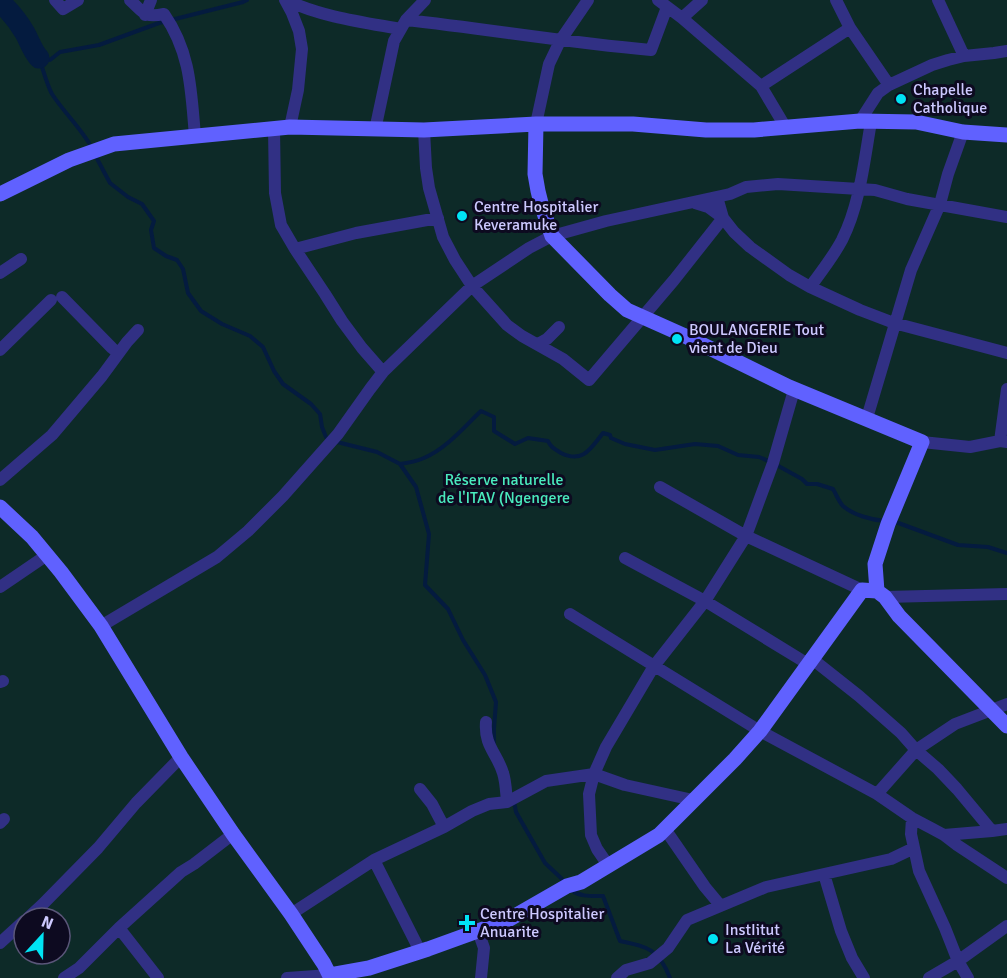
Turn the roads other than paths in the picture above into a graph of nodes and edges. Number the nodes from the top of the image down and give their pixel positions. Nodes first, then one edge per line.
1 (55, 0) edge
2 (78, 0) edge
3 (130, 0) edge
4 (151, 0) edge
5 (285, 0) edge
6 (425, 0) edge
7 (588, 0) edge
8 (702, 0) edge
9 (836, 0) edge
10 (938, 0) edge
11 (662, 3) edge
12 (145, 15) junction
13 (682, 18) junction
14 (404, 25) junction
15 (850, 28) junction
16 (560, 41) junction
17 (1007, 51) edge
18 (964, 56) junction
19 (889, 85) junction
20 (761, 86) junction
21 (865, 122) junction
22 (536, 124) junction
23 (282, 128) junction
24 (786, 128) junction
25 (375, 130) junction
26 (424, 130) junction
27 (963, 132) junction
28 (1007, 135) edge
29 (195, 136) junction
30 (859, 189) junction
31 (0, 195) edge
32 (717, 198) junction
33 (694, 203) junction
34 (940, 204) junction
35 (1007, 217) edge
36 (438, 218) junction
37 (723, 218) junction
38 (552, 236) junction
39 (295, 249) junction
40 (21, 260) dead end
41 (0, 273) edge
42 (472, 286) junction
43 (810, 287) junction
44 (642, 316) junction
45 (894, 323) junction
46 (559, 327) dead end
47 (138, 330) dead end
48 (538, 344) junction
49 (0, 350) edge
50 (118, 353) junction
51 (1007, 353) edge
52 (384, 372) junction
53 (1007, 389) edge
54 (794, 390) junction
55 (867, 418) junction
56 (922, 442) junction
57 (1003, 442) edge
58 (0, 480) edge
59 (660, 487) dead end
60 (0, 507) edge
61 (746, 536) junction
62 (47, 555) junction
63 (625, 558) dead end
64 (875, 564) junction
65 (0, 587) edge
66 (862, 590) junction
67 (881, 594) junction
68 (1007, 594) edge
69 (705, 601) junction
70 (570, 614) dead end
71 (101, 626) junction
72 (809, 661) junction
73 (654, 666) junction
74 (1007, 704) edge
75 (991, 710) junction
76 (486, 722) dead end
77 (1007, 726) edge
78 (760, 731) junction
79 (916, 750) junction
80 (182, 757) junction
81 (594, 774) junction
82 (420, 789) dead end
83 (877, 794) junction
84 (513, 800) junction
85 (693, 800) junction
86 (912, 818) junction
87 (444, 827) junction
88 (665, 829) junction
89 (1007, 829) edge
90 (992, 831) junction
91 (233, 834) junction
92 (944, 835) junction
93 (914, 848) junction
94 (374, 860) junction
95 (608, 865) junction
96 (824, 874) junction
97 (1007, 878) edge
98 (720, 905) junction
99 (41, 906) edge
100 (291, 914) junction
101 (1007, 926) edge
102 (119, 928) junction
103 (478, 931) junction
104 (12, 932) edge
105 (0, 943) edge
106 (420, 951) junction
107 (958, 961) junction
108 (330, 976) edge
109 (64, 978) edge
110 (158, 978) edge
111 (287, 978) edge
112 (481, 978) edge
113 (617, 978) edge
114 (864, 978) edge
115 (929, 978) edge
116 (968, 978) edge

1 - 2 street
3 - 12 street
4 - 12 street
5 - 14 street
5 - 23 street
6 - 14 street
7 - 16 street
8 - 13 street
9 - 15 street
10 - 18 street
11 - 13 street
11 - 16 street
12 - 29 street
13 - 20 street
14 - 16 street
14 - 25 street
15 - 19 street
15 - 20 street
16 - 22 street
17 - 18 street
18 - 19 street
19 - 21 street
20 - 24 street
21 - 24 street
21 - 27 street
21 - 30 street
22 - 24 street
22 - 26 street
22 - 38 street
23 - 25 street
23 - 29 street
23 - 39 street
25 - 26 street
26 - 36 street
27 - 28 street
27 - 34 street
29 - 31 street
30 - 32 street
30 - 34 street
30 - 43 street
32 - 33 street
32 - 37 street
33 - 37 street
33 - 38 street
34 - 35 street
34 - 45 street
36 - 39 street
36 - 42 street
37 - 43 street
37 - 44 street
38 - 42 street
38 - 44 street
39 - 52 street
40 - 41 street
42 - 48 street
42 - 52 street
43 - 45 street
44 - 48 street
44 - 54 street
45 - 51 street
45 - 55 street
46 - 48 street
47 - 50 street
49 - 50 street
50 - 58 street
52 - 71 street
53 - 57 street
54 - 55 street
54 - 61 street
55 - 56 street
56 - 57 street
56 - 64 street
59 - 61 street
60 - 62 street
61 - 66 street
61 - 69 street
62 - 65 street
62 - 71 street
63 - 69 street
64 - 66 street
64 - 67 street
66 - 67 street
66 - 72 street
67 - 68 street
67 - 75 street
69 - 72 street
69 - 73 street
70 - 73 street
71 - 80 street
72 - 78 street
72 - 79 street
73 - 78 street
73 - 81 street
74 - 75 street
75 - 77 street
75 - 79 street
76 - 84 street
78 - 83 street
78 - 85 street
79 - 83 street
79 - 90 street
80 - 91 street
80 - 99 street
81 - 84 street
81 - 85 street
81 - 95 street
82 - 87 street
83 - 86 street
84 - 87 street
85 - 88 street
86 - 92 street
86 - 93 street
87 - 94 street
88 - 95 street
88 - 98 street
89 - 90 street
90 - 92 street
91 - 100 street
91 - 102 street
92 - 97 street
93 - 96 street
93 - 107 street
94 - 100 street
94 - 106 street
95 - 103 street
96 - 98 street
96 - 114 street
98 - 113 street
100 - 108 street
101 - 107 street
102 - 109 street
102 - 110 street
103 - 106 street
103 - 112 street
104 - 105 street
106 - 108 street
107 - 115 street
107 - 116 street
108 - 111 street

